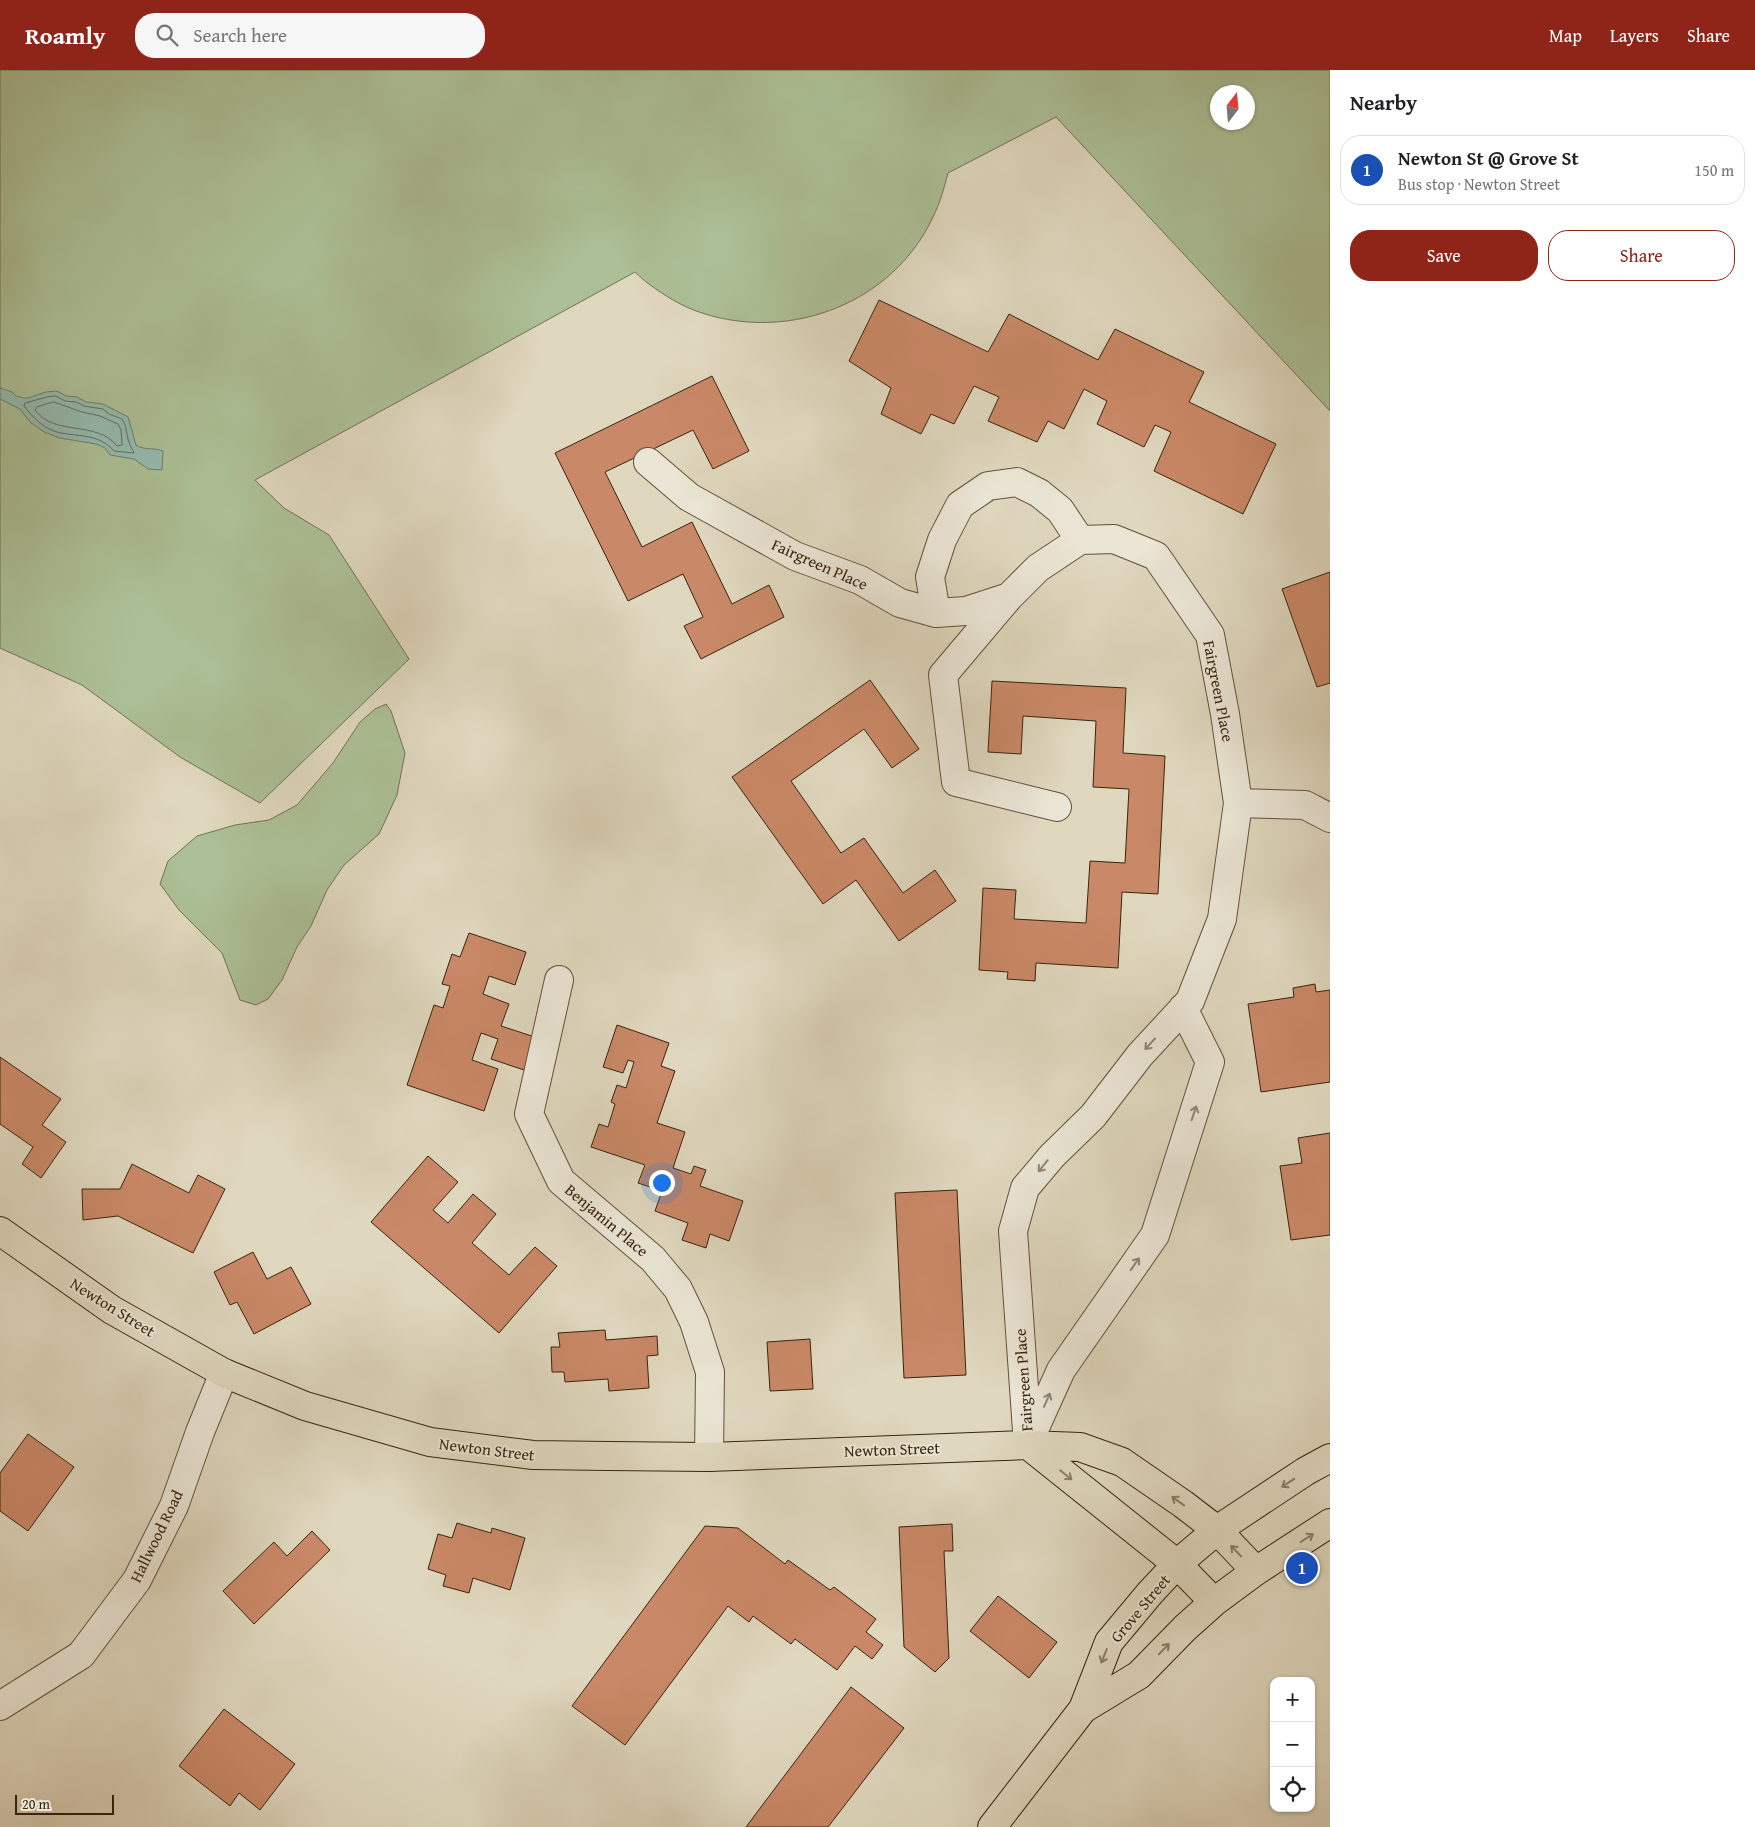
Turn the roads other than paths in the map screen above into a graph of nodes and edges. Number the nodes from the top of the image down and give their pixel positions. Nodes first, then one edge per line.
1 (648, 462) dead end
2 (1080, 540) junction
3 (1009, 597) junction
4 (936, 613) junction
5 (1238, 803) junction
6 (1057, 807) dead end
7 (1330, 818) edge
8 (559, 980) dead end
9 (1183, 1008) junction
10 (0, 1231) edge
11 (224, 1373) junction
12 (1028, 1444) junction
13 (709, 1457) junction
14 (1330, 1458) edge
15 (1330, 1523) edge
16 (1217, 1530) junction
17 (1177, 1564) junction
18 (1256, 1571) junction
19 (1214, 1602) junction
20 (0, 1706) edge
21 (1083, 1709) junction
22 (992, 1827) edge

1 - 4 street, Fairgreen Place
2 - 3 street, Fairgreen Place
2 - 4 street
2 - 5 street, Fairgreen Place
3 - 4 street, Fairgreen Place
3 - 6 street, Fairgreen Place
5 - 7 street
5 - 9 street, Fairgreen Place
8 - 13 street, Benjamin Place
12 -> 9 street, Fairgreen Place
9 -> 12 street, Fairgreen Place
10 - 11 main road, Newton Street
11 - 13 main road, Newton Street
11 - 20 street, Hallwood Road
12 - 13 main road, Newton Street
16 -> 12 main road, Newton Street
12 -> 17 main road
14 -> 16 main road
18 -> 15 main road
16 - 17 main road
18 -> 16 main road, Newton Street
17 - 19 main road
17 -> 21 main road, Grove Street
18 - 19 main road
21 -> 19 main road, Grove Street
21 - 22 main road, Grove Street

